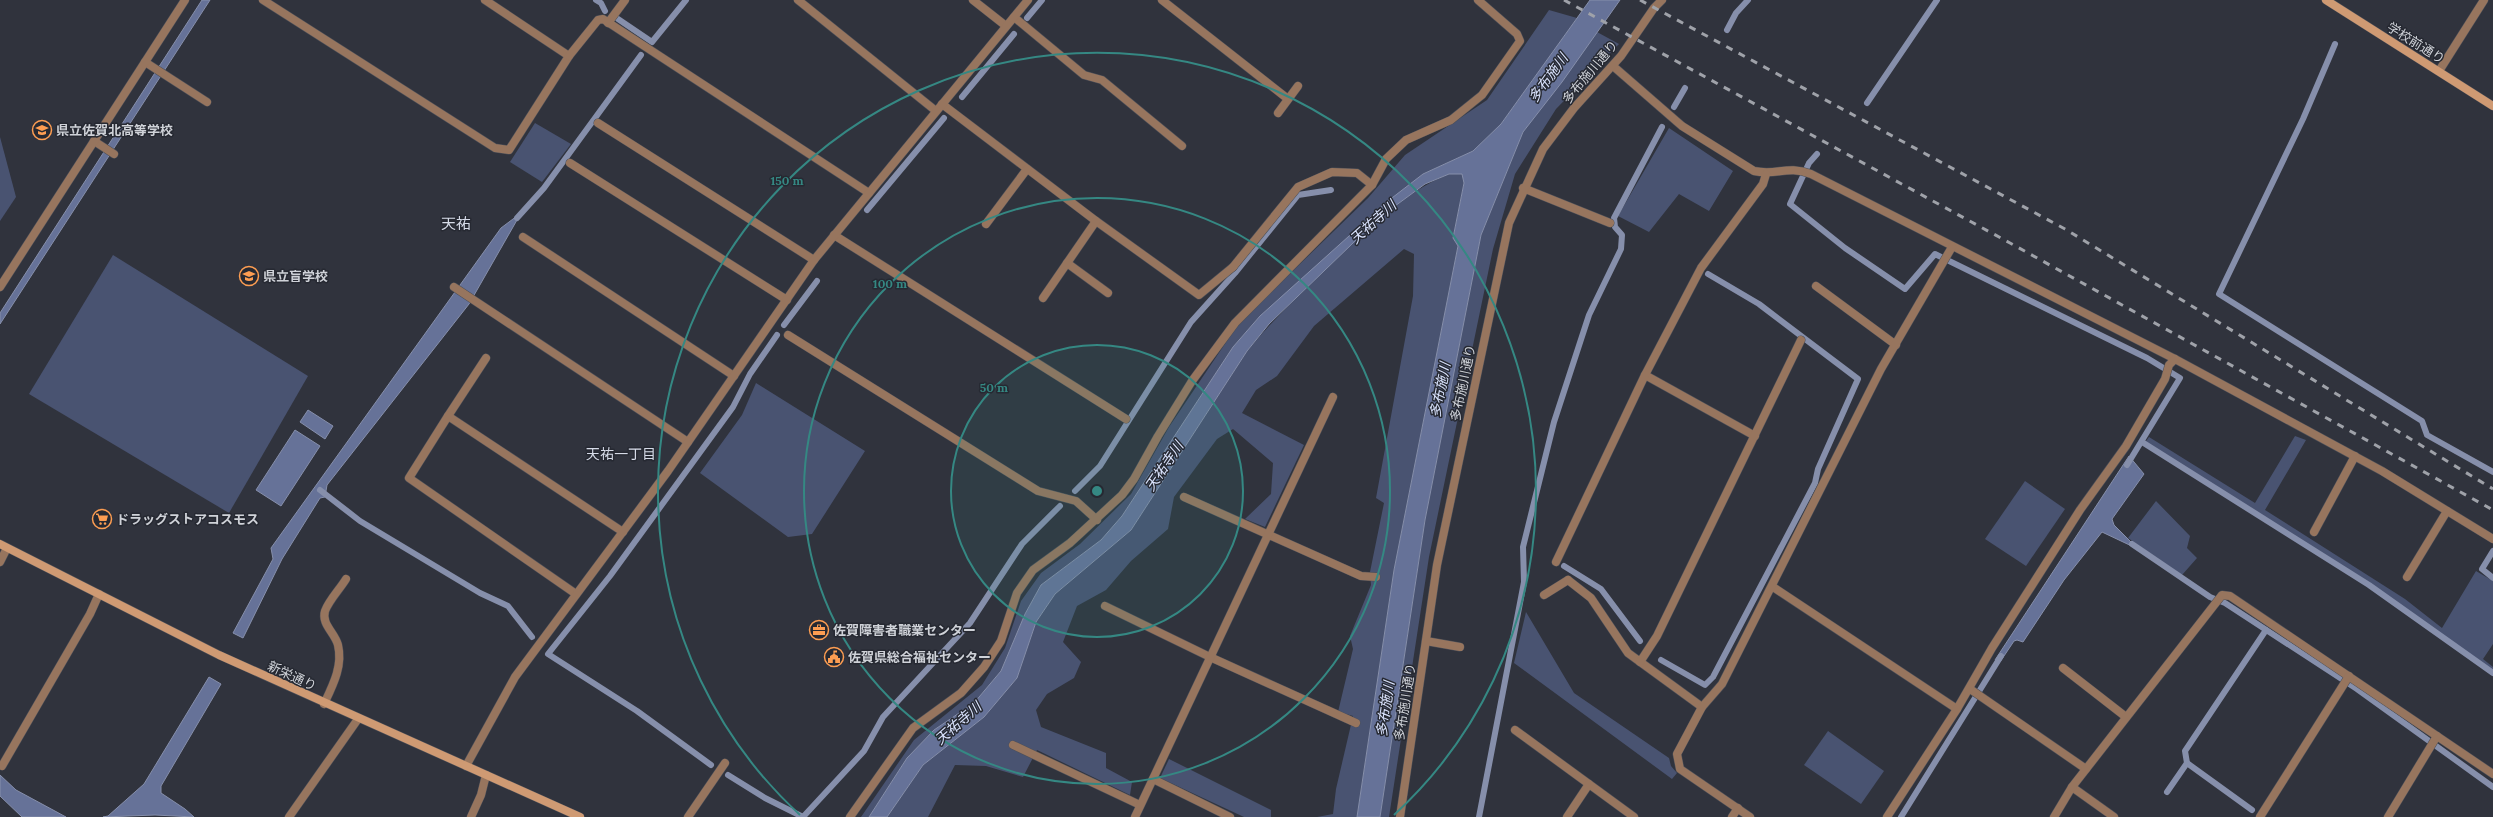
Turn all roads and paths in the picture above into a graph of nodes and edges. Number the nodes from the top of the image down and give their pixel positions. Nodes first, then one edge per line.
1 (185, 0) edge
2 (263, 0) edge
3 (485, 0) edge
4 (625, 0) edge
5 (798, 0) edge
6 (973, 0) edge
7 (1028, 0) edge
8 (1162, 0) edge
9 (1478, 0) edge
10 (1662, 0) edge
11 (2326, 0) edge
12 (2484, 0) edge
13 (1014, 17) junction
14 (608, 23) junction
15 (1006, 26) junction
16 (569, 56) junction
17 (145, 62) junction
18 (1613, 66) junction
19 (2439, 72) junction
20 (1298, 86) dead end
21 (1288, 99) junction
22 (207, 102) dead end
23 (942, 104) junction
24 (2493, 106) edge
25 (936, 112) junction
26 (1278, 113) dead end
27 (598, 123) dead end
28 (94, 141) junction
29 (1182, 146) dead end
30 (114, 154) dead end
31 (570, 163) dead end
32 (1027, 170) junction
33 (1766, 174) junction
34 (1372, 185) junction
35 (1523, 188) junction
36 (869, 193) junction
37 (1096, 221) junction
38 (1610, 223) dead end
39 (986, 224) dead end
40 (834, 235) junction
41 (523, 237) dead end
42 (1950, 250) junction
43 (814, 260) junction
44 (1067, 263) junction
45 (1816, 286) dead end
46 (0, 287) edge
47 (454, 287) dead end
48 (1108, 293) dead end
49 (1043, 298) dead end
50 (787, 300) junction
51 (788, 335) dead end
52 (1801, 340) dead end
53 (1896, 345) junction
54 (486, 358) dead end
55 (2172, 362) junction
56 (1645, 375) junction
57 (734, 376) junction
58 (1333, 397) dead end
59 (448, 416) junction
60 (1126, 419) dead end
61 (1755, 436) junction
62 (688, 442) junction
63 (2355, 456) junction
64 (1184, 497) dead end
65 (2447, 511) junction
66 (1097, 520) junction
67 (623, 532) junction
68 (2314, 532) dead end
69 (1267, 534) junction
70 (2493, 539) edge
71 (3, 546) edge
72 (0, 562) edge
73 (1556, 562) dead end
74 (2407, 576) dead end
75 (1376, 577) dead end
76 (346, 579) dead end
77 (1773, 588) junction
78 (99, 594) junction
79 (576, 594) junction
80 (1544, 595) dead end
81 (1105, 606) dead end
82 (1426, 641) junction
83 (1460, 647) dead end
84 (1210, 657) junction
85 (1640, 662) junction
86 (2063, 668) dead end
87 (2349, 676) junction
88 (1970, 689) junction
89 (324, 704) junction
90 (1702, 707) junction
91 (1957, 709) junction
92 (2126, 717) junction
93 (358, 719) junction
94 (1356, 723) dead end
95 (1515, 730) dead end
96 (2437, 736) junction
97 (1014, 745) dead end
98 (725, 763) dead end
99 (2, 766) dead end
100 (466, 766) junction
101 (2086, 769) junction
102 (2493, 774) edge
103 (486, 775) junction
104 (1153, 779) junction
105 (1589, 784) junction
106 (2072, 787) junction
107 (1140, 805) junction
108 (1738, 808) junction
109 (289, 817) edge
110 (471, 817) edge
111 (580, 817) edge
112 (688, 817) edge
113 (850, 817) edge
114 (1135, 817) edge
115 (1230, 817) edge
116 (1400, 817) edge
117 (1567, 817) edge
118 (1634, 817) edge
119 (1732, 817) edge
120 (1750, 817) edge
121 (1887, 817) edge
122 (2054, 817) edge
123 (2114, 817) edge
124 (2260, 817) edge
125 (2388, 817) edge

1 - 17 street
2 - 16 street
3 - 16 street
4 - 14 street
5 - 25 street
6 - 15 street
7 - 13 street
8 - 21 street
9 - 34 street
10 - 18 street, 多布施川通り
11 - 19 street, 学校前通り
12 - 19 street
13 - 15 street
13 - 29 street
14 - 16 street
14 - 36 street
15 - 23 street
17 - 22 street
17 - 28 street
18 - 33 street
18 - 35 street, 多布施川通り
19 - 24 street, 学校前通り
20 - 21 street
21 - 26 street
23 - 25 street
23 - 32 street
25 - 36 street
27 - 43 street
28 - 30 street
28 - 46 street
31 - 50 street
32 - 37 street
32 - 39 street
33 - 42 street
33 - 56 street
34 - 37 street
34 - 66 street
35 - 38 street
35 - 82 street, 多布施川通り
36 - 40 street
37 - 44 street
40 - 43 street
40 - 60 street
41 - 57 street
42 - 53 street
42 - 55 street
43 - 50 street
44 - 48 street
44 - 49 street
45 - 53 street
47 - 62 street
50 - 57 street
51 - 66 street
52 - 61 street
53 - 77 street
54 - 59 street
55 - 63 street
55 - 88 street
56 - 61 street
56 - 73 street
57 - 62 street
58 - 69 street
59 - 67 street
59 - 79 street
61 - 85 street
62 - 67 street
63 - 65 street
63 - 68 street
64 - 69 street
65 - 70 street
65 - 74 street
66 - 113 street
67 - 79 street
69 - 75 street
69 - 84 street
71 - 72 street
71 - 78 street, 新栄通り
76 - 89 street
77 - 90 street
77 - 91 street
78 - 89 street, 新栄通り
78 - 99 street
79 - 100 street
80 - 85 street
81 - 84 street
82 - 83 street
82 - 116 street, 多布施川通り
84 - 94 street
84 - 104 street
85 - 90 street
86 - 92 street
87 - 92 street
87 - 96 street
87 - 124 street
88 - 91 street
88 - 101 street
89 - 93 street, 新栄通り
90 - 108 street
91 - 121 street
92 - 101 street
93 - 100 street, 新栄通り
93 - 109 street
95 - 105 street
96 - 102 street
96 - 125 street
97 - 107 street
98 - 112 street
100 - 103 street, 新栄通り
101 - 106 street
103 - 110 street
103 - 111 street, 新栄通り
104 - 107 street
104 - 115 street
105 - 117 street
105 - 118 street
106 - 122 street
106 - 123 street
107 - 114 street
108 - 119 street
108 - 120 street

